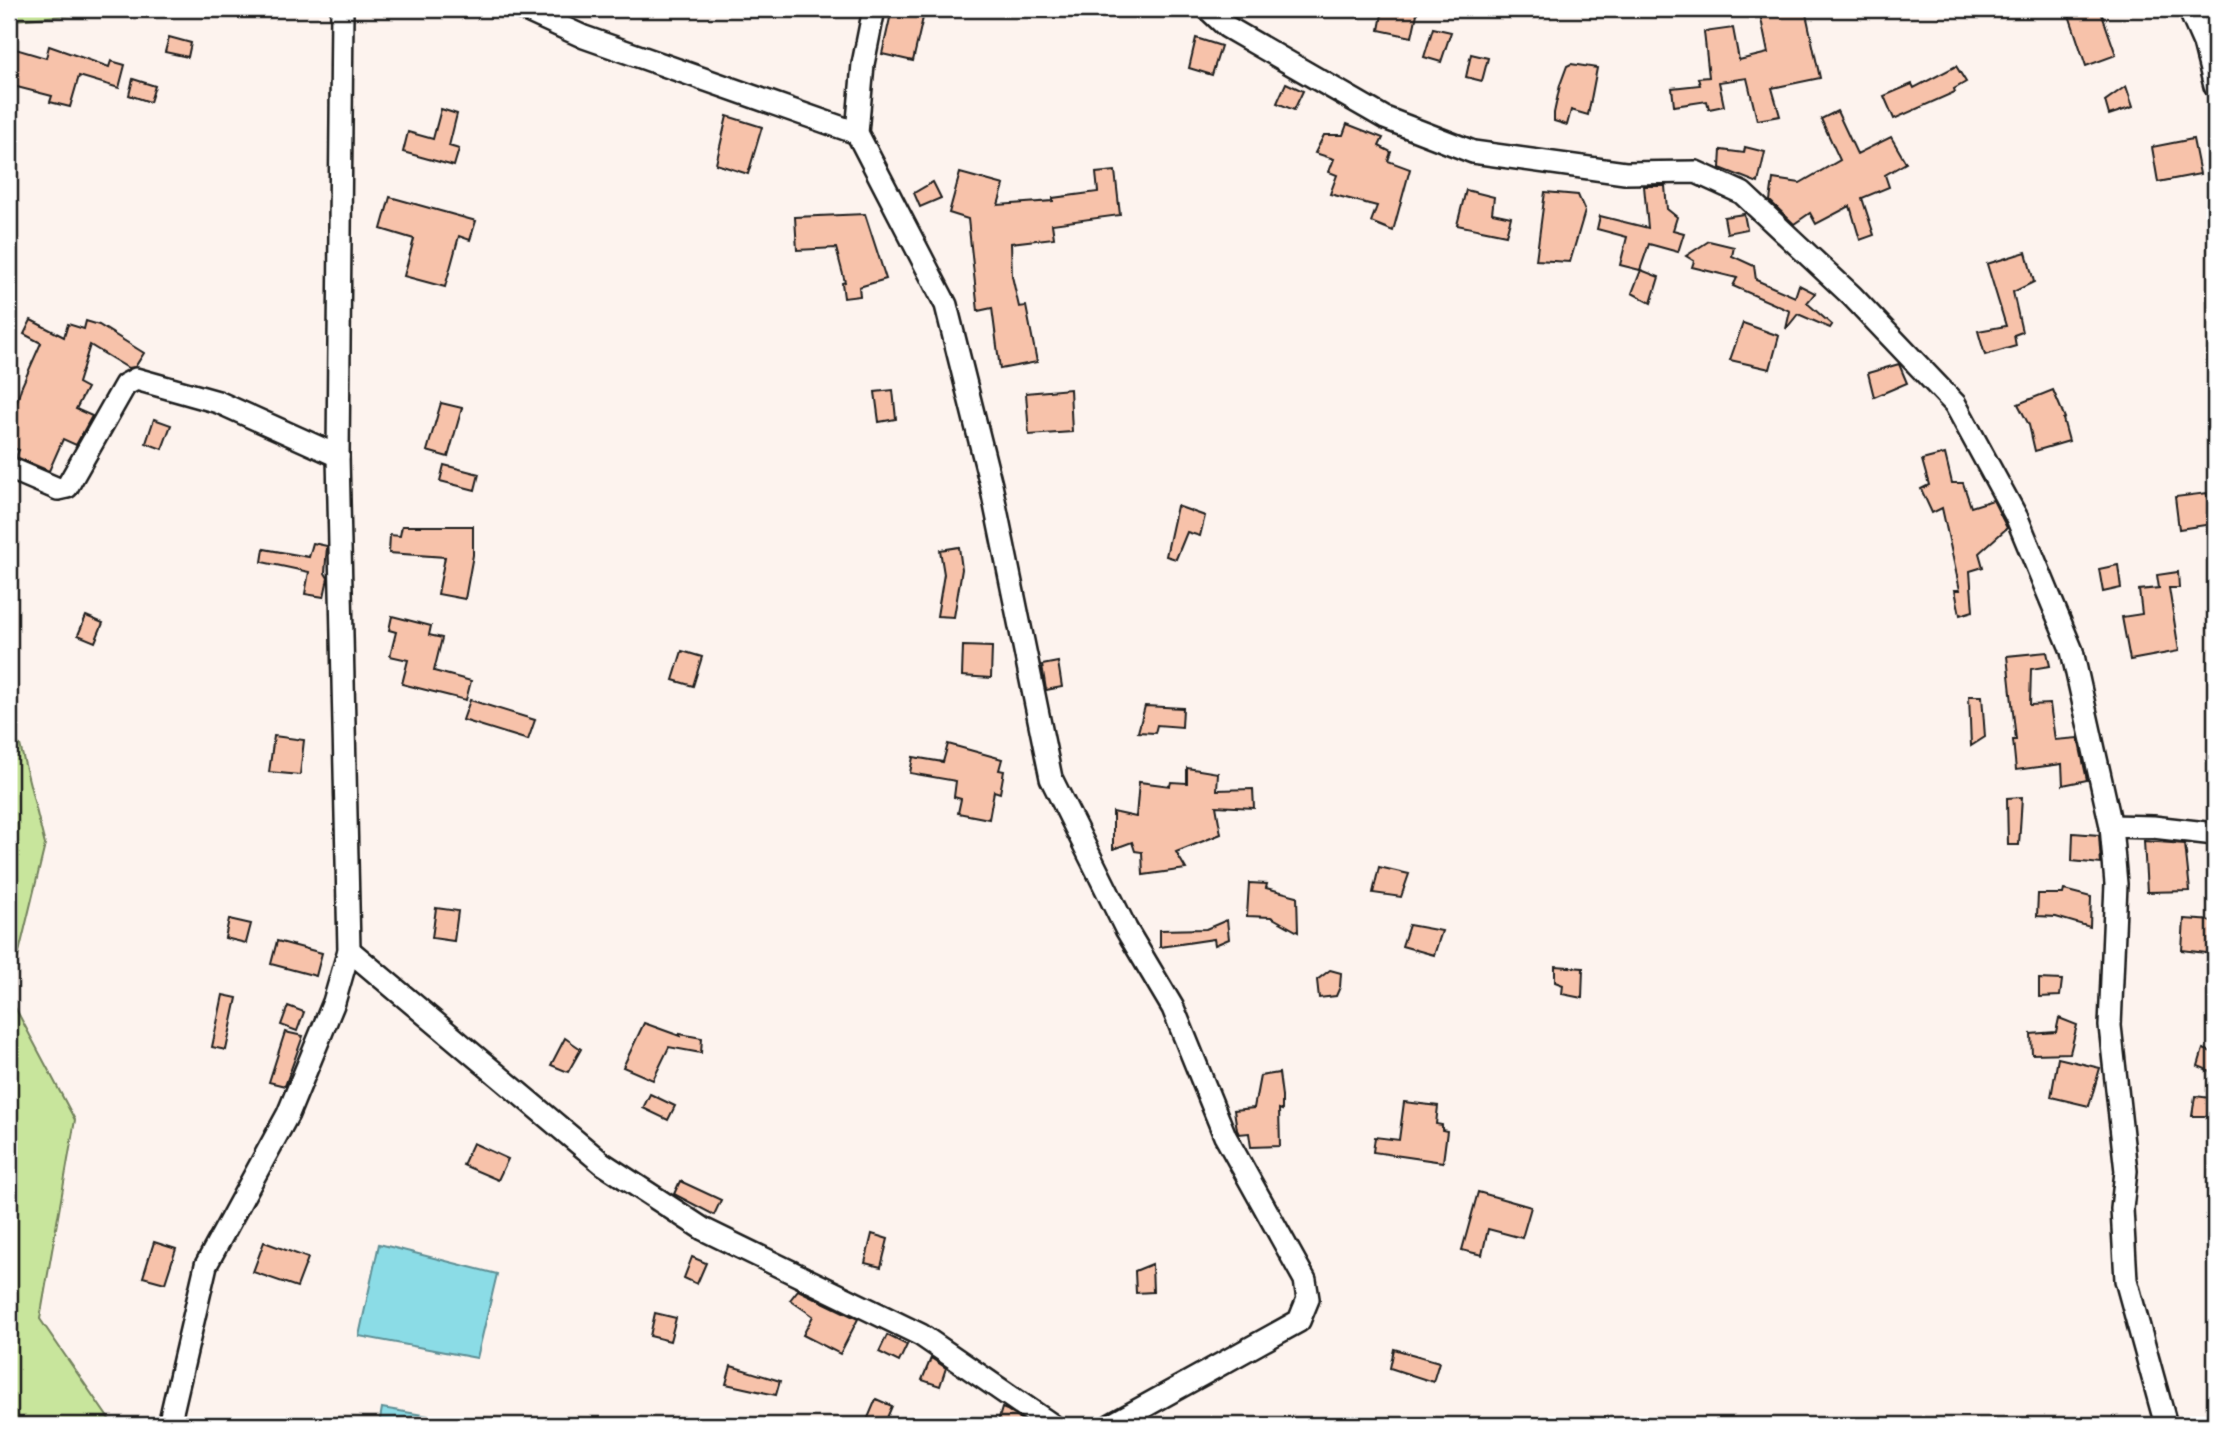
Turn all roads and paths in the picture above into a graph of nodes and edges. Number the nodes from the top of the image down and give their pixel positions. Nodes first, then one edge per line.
1 (342, 9) edge
2 (523, 9) edge
3 (874, 9) edge
4 (1208, 9) edge
5 (2189, 9) edge
6 (2210, 42) edge
7 (2215, 86) edge
8 (857, 133) junction
9 (338, 456) junction
10 (9, 468) edge
11 (2111, 826) junction
12 (2215, 834) edge
13 (349, 950) junction
14 (1118, 1423) edge
15 (169, 1425) edge
16 (1052, 1425) edge
17 (2166, 1425) edge

1 - 9 street
2 - 8 street
3 - 8 street
4 - 11 street
5 - 6 street
6 - 7 street
8 - 14 street
9 - 10 street
9 - 13 street
11 - 12 street
11 - 17 street
13 - 15 street
13 - 16 street

